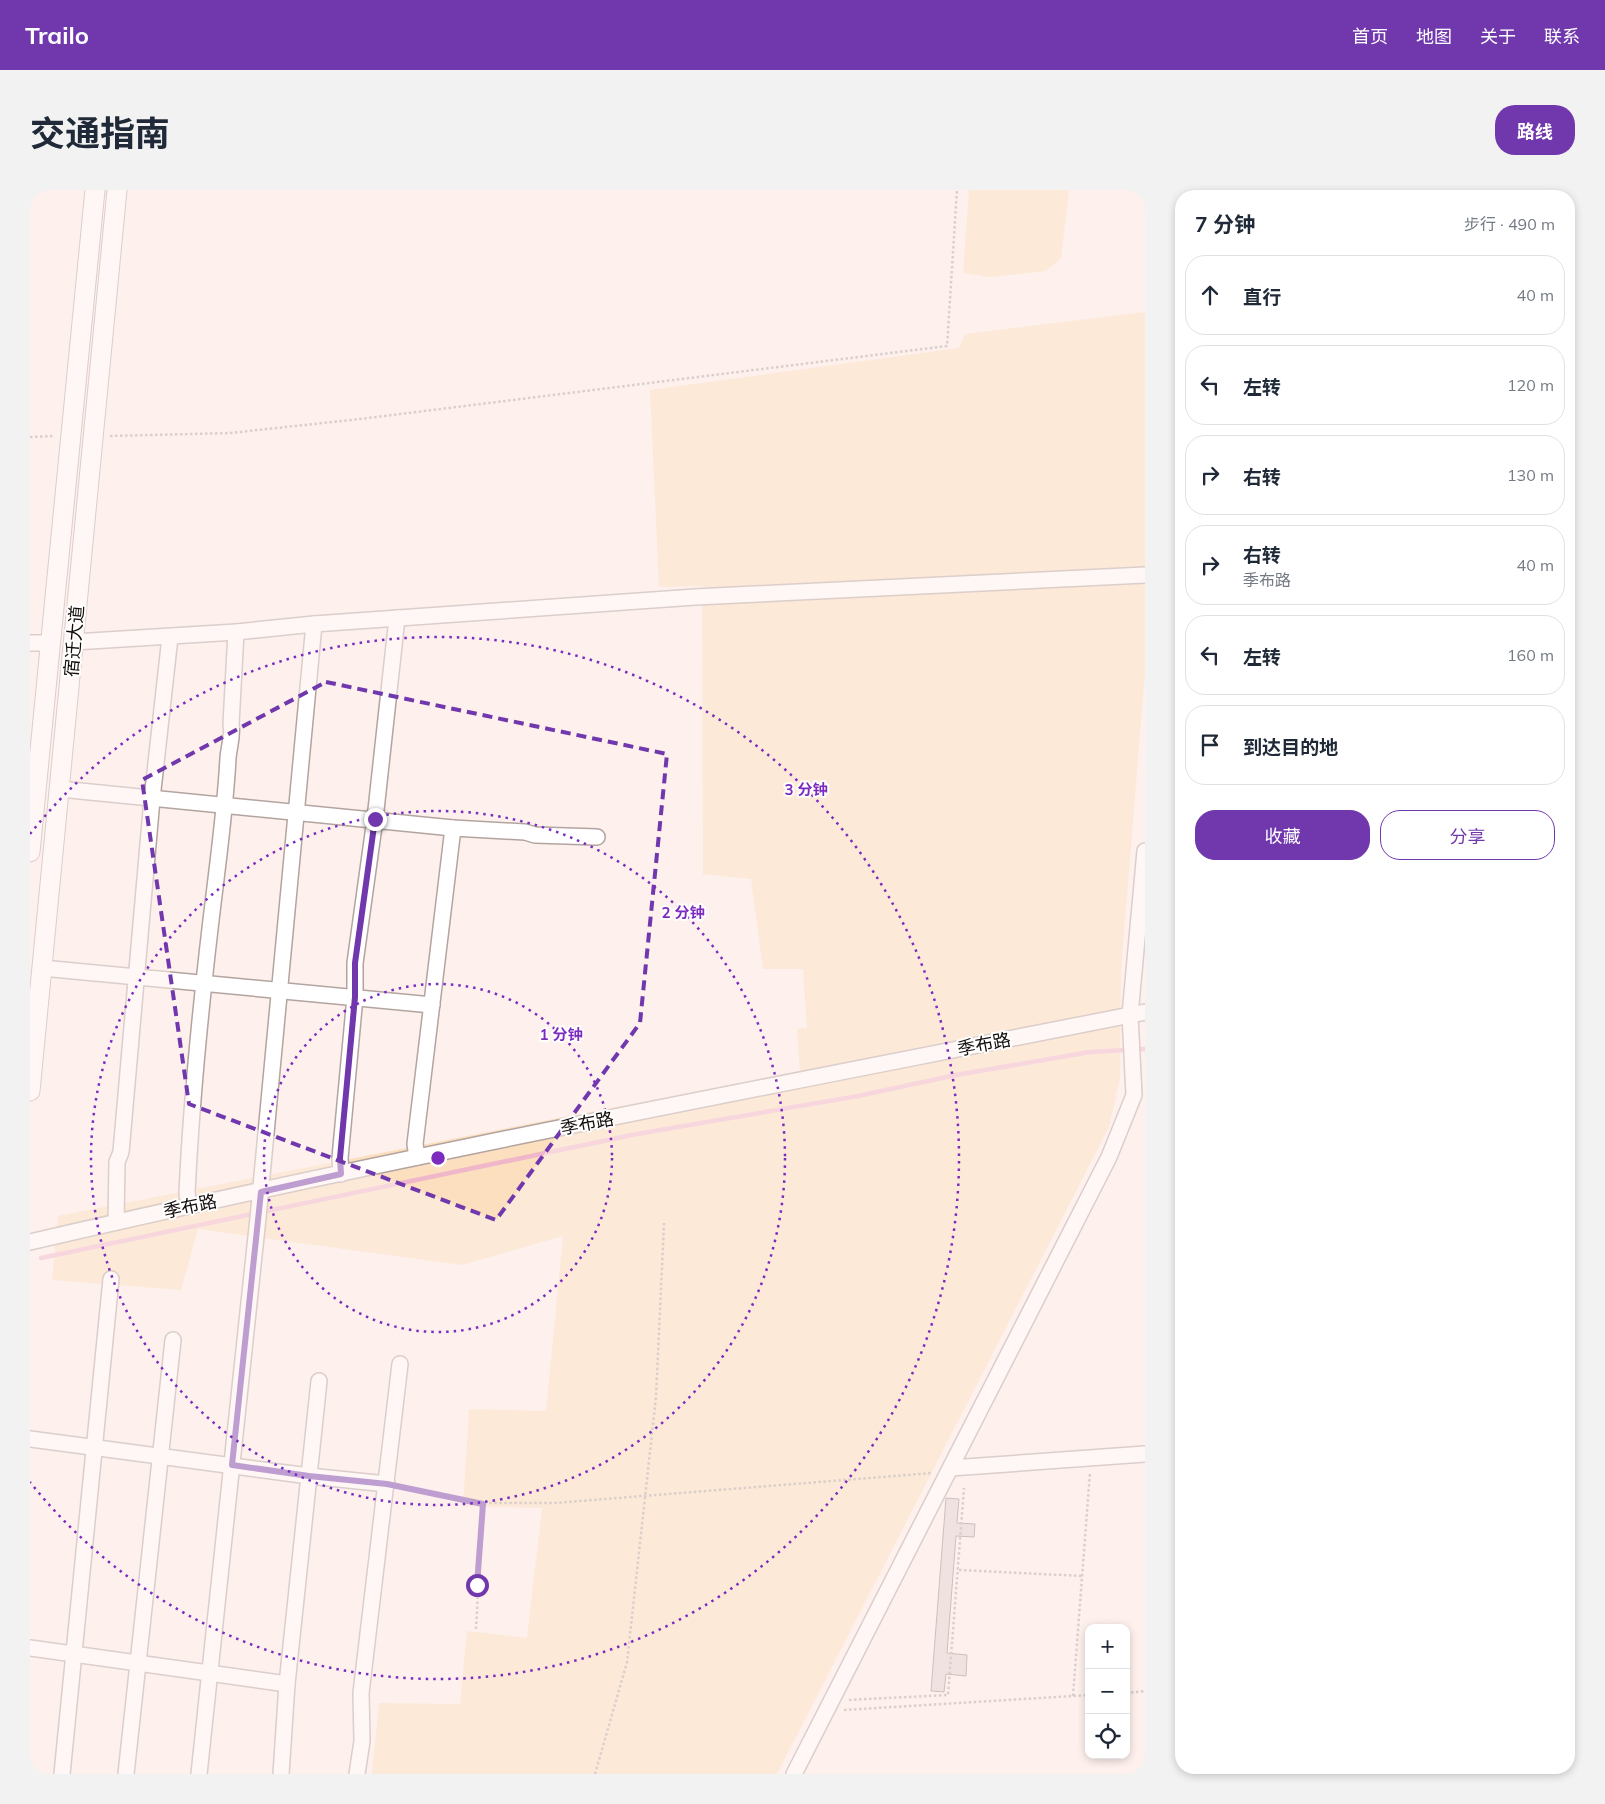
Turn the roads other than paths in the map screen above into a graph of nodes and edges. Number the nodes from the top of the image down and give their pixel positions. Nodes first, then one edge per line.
1 (95, 190) edge
2 (117, 190) edge
3 (1145, 575) edge
4 (397, 618) junction
5 (314, 624) junction
6 (236, 632) junction
7 (170, 637) junction
8 (74, 642) junction
9 (30, 643) edge
10 (50, 643) junction
11 (60, 789) junction
12 (152, 799) junction
13 (225, 804) junction
14 (296, 813) junction
15 (375, 819) junction
16 (453, 828) junction
17 (597, 838) dead end
18 (1145, 851) edge
19 (30, 852) edge
20 (42, 968) junction
21 (136, 977) junction
22 (203, 983) junction
23 (278, 991) junction
24 (355, 997) junction
25 (432, 1005) junction
26 (1138, 1014) edge
27 (30, 1091) edge
28 (417, 1157) junction
29 (341, 1174) junction
30 (189, 1205) junction
31 (260, 1205) junction
32 (116, 1222) junction
33 (30, 1242) edge
34 (112, 1279) dead end
35 (173, 1340) dead end
36 (400, 1364) dead end
37 (319, 1381) dead end
38 (30, 1438) edge
39 (95, 1447) junction
40 (1145, 1454) edge
41 (160, 1455) junction
42 (232, 1465) junction
43 (950, 1470) junction
44 (309, 1476) junction
45 (387, 1484) junction
46 (30, 1648) edge
47 (74, 1654) junction
48 (139, 1663) junction
49 (210, 1673) junction
50 (287, 1684) junction
51 (62, 1774) edge
52 (126, 1774) edge
53 (199, 1774) edge
54 (281, 1774) edge
55 (357, 1774) edge
56 (794, 1774) edge

1 - 10 main road, 宿迁大道
2 - 8 main road, 宿迁大道
3 - 4 street
4 - 5 street
4 - 15 street
5 - 6 street
5 - 14 street
6 - 7 street
6 - 13 street
7 - 8 street
7 - 12 street
8 - 11 main road, 宿迁大道
9 - 10 street
10 - 19 main road, 宿迁大道
11 - 12 street
11 - 20 main road, 宿迁大道
12 - 13 street
12 - 21 street
13 - 14 street
13 - 22 street
14 - 15 street
14 - 23 street
15 - 16 street
15 - 24 street
16 - 17 street
16 - 25 street
18 - 26 street
20 - 21 street
20 - 27 main road, 宿迁大道
21 - 22 street
21 - 32 street
22 - 23 street
22 - 30 street
23 - 24 street
23 - 31 street
24 - 25 street
24 - 29 street
25 - 28 street
26 - 28 street, 季布路
26 - 43 street
28 - 29 street, 季布路
29 - 31 street, 季布路
30 - 31 street, 季布路
30 - 32 street, 季布路
31 - 42 street
32 - 33 street, 季布路
34 - 39 street
35 - 41 street
36 - 45 street
37 - 44 street
38 - 39 street
39 - 41 street
39 - 47 street
40 - 43 street
41 - 42 street
41 - 48 street
42 - 44 street
42 - 49 street
43 - 56 street
44 - 45 street
44 - 50 street
45 - 55 street
46 - 47 street
47 - 48 street
47 - 51 street
48 - 49 street
48 - 52 street
49 - 50 street
49 - 53 street
50 - 54 street

